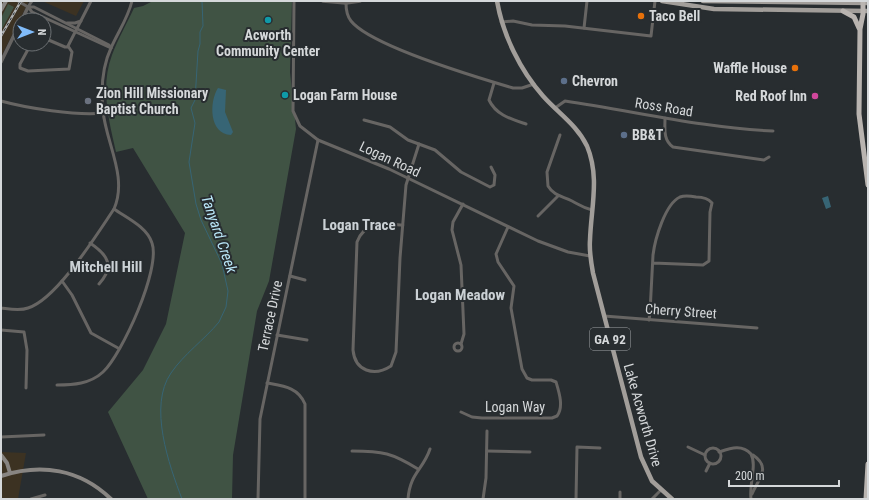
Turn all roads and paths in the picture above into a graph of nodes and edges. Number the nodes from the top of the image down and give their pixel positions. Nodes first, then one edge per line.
1 (6, 1) edge
2 (18, 1) edge
3 (32, 1) edge
4 (91, 1) edge
5 (132, 1) edge
6 (294, 1) edge
7 (323, 1) edge
8 (360, 1) edge
9 (497, 1) edge
10 (587, 1) edge
11 (655, 1) edge
12 (662, 1) edge
13 (703, 1) edge
14 (780, 2) edge
15 (865, 2) edge
16 (346, 3) junction
17 (28, 7) junction
18 (1, 10) edge
19 (783, 10) junction
20 (842, 11) junction
21 (866, 11) edge
22 (26, 12) edge
23 (82, 20) junction
24 (501, 22) junction
25 (67, 23) junction
26 (584, 28) junction
27 (860, 29) junction
28 (76, 30) junction
29 (12, 39) edge
30 (52, 41) edge
31 (68, 47) junction
32 (111, 48) junction
33 (27, 52) edge
34 (1, 62) edge
35 (494, 83) junction
36 (534, 84) junction
37 (1, 101) edge
38 (555, 108) junction
39 (103, 113) junction
40 (666, 118) junction
41 (364, 120) dead end
42 (526, 124) dead end
43 (772, 131) dead end
44 (560, 135) dead end
45 (318, 140) junction
46 (419, 144) junction
47 (768, 157) dead end
48 (491, 167) dead end
49 (407, 178) junction
50 (868, 184) edge
51 (558, 196) junction
52 (462, 204) junction
53 (114, 209) junction
54 (592, 210) junction
55 (538, 216) dead end
56 (403, 225) junction
57 (508, 226) junction
58 (90, 243) junction
59 (590, 256) junction
60 (653, 263) junction
61 (290, 276) junction
62 (305, 280) dead end
63 (62, 281) junction
64 (99, 284) dead end
65 (1, 308) edge
66 (604, 316) junction
67 (650, 320) junction
68 (757, 328) dead end
69 (1, 330) edge
70 (277, 335) junction
71 (307, 340) dead end
72 (461, 344) dead end
73 (118, 348) junction
74 (267, 383) junction
75 (57, 385) dead end
76 (26, 388) dead end
77 (461, 412) dead end
78 (487, 432) dead end
79 (44, 435) dead end
80 (1, 437) edge
81 (688, 446) dead end
82 (600, 448) dead end
83 (430, 449) dead end
84 (352, 451) dead end
85 (487, 451) junction
86 (530, 452) dead end
87 (719, 452) junction
88 (705, 454) junction
89 (751, 454) junction
90 (1, 455) edge
91 (710, 463) junction
92 (868, 464) edge
93 (418, 468) junction
94 (706, 471) dead end
95 (10, 473) junction
96 (1, 476) edge
97 (661, 490) junction
98 (620, 492) dead end
99 (45, 495) dead end
100 (751, 498) edge
101 (31, 499) edge
102 (111, 499) edge
103 (258, 499) edge
104 (305, 499) edge
105 (408, 499) edge
106 (483, 499) edge
107 (576, 499) edge
108 (620, 499) edge
109 (652, 499) edge
110 (672, 499) edge
111 (866, 499) edge

1 - 18 main road
2 - 17 street
3 - 17 street
4 - 23 street
5 - 32 street
6 - 45 street, Logan Road
7 - 16 street
8 - 16 street
9 - 24 main road, Lake Acworth Drive / GA 92
10 - 26 street
11 - 26 street
12 - 19 main road
13 - 14 main road
14 - 15 main road
14 - 19 street
15 - 21 highway
16 - 35 street
17 - 22 street
17 - 25 street
17 - 28 street
19 - 20 main road
20 - 21 main road
20 - 27 highway
21 - 27 highway
23 - 25 street
23 - 28 street
24 - 26 street
24 - 36 main road, Lake Acworth Drive / GA 92
25 - 28 street
27 - 50 highway
28 - 31 street
28 - 32 street
29 - 34 street
30 - 31 street
31 - 33 street
32 - 39 street
35 - 36 street
35 - 42 street
36 - 38 main road, Lake Acworth Drive / GA 92
37 - 39 street
38 - 40 street, Ross Road
38 - 54 main road, Lake Acworth Drive / GA 92
39 - 53 street
40 - 43 street, Ross Road
40 - 47 street
41 - 46 street
44 - 51 street
45 - 49 street, Logan Road
45 - 61 street, Terrace Drive
46 - 48 street
46 - 49 street
49 - 52 street, Logan Road
49 - 56 street
51 - 54 street
51 - 55 street
52 - 57 street, Logan Road
52 - 72 street
53 - 58 street
53 - 73 street
54 - 59 main road, Lake Acworth Drive / GA 92
56 - 56 street
57 - 59 street, Logan Road
57 - 77 street, Logan Way
58 - 63 street
58 - 64 street
59 - 66 main road, Lake Acworth Drive / GA 92
60 - 60 street
60 - 67 street
61 - 62 street
61 - 70 street, Terrace Drive
63 - 65 street
63 - 73 street
66 - 67 street, Cherry Street
66 - 97 main road, Lake Acworth Drive / GA 92
67 - 68 street, Cherry Street
69 - 76 street
70 - 71 street
70 - 74 street, Terrace Drive
73 - 75 street
74 - 103 street, Terrace Drive
74 - 104 street
78 - 85 street
79 - 80 street
81 - 88 street
82 - 107 street
83 - 93 street
84 - 93 street
85 - 86 street
85 - 106 street
87 - 88 street
87 - 89 street
87 - 91 street
88 - 91 street
89 - 100 street
89 - 100 street
90 - 95 main road
91 - 94 street
92 - 111 highway
93 - 105 street
95 - 96 main road
95 - 102 main road
97 - 109 street
97 - 110 main road, Lake Acworth Drive / GA 92
98 - 108 street
99 - 101 street

